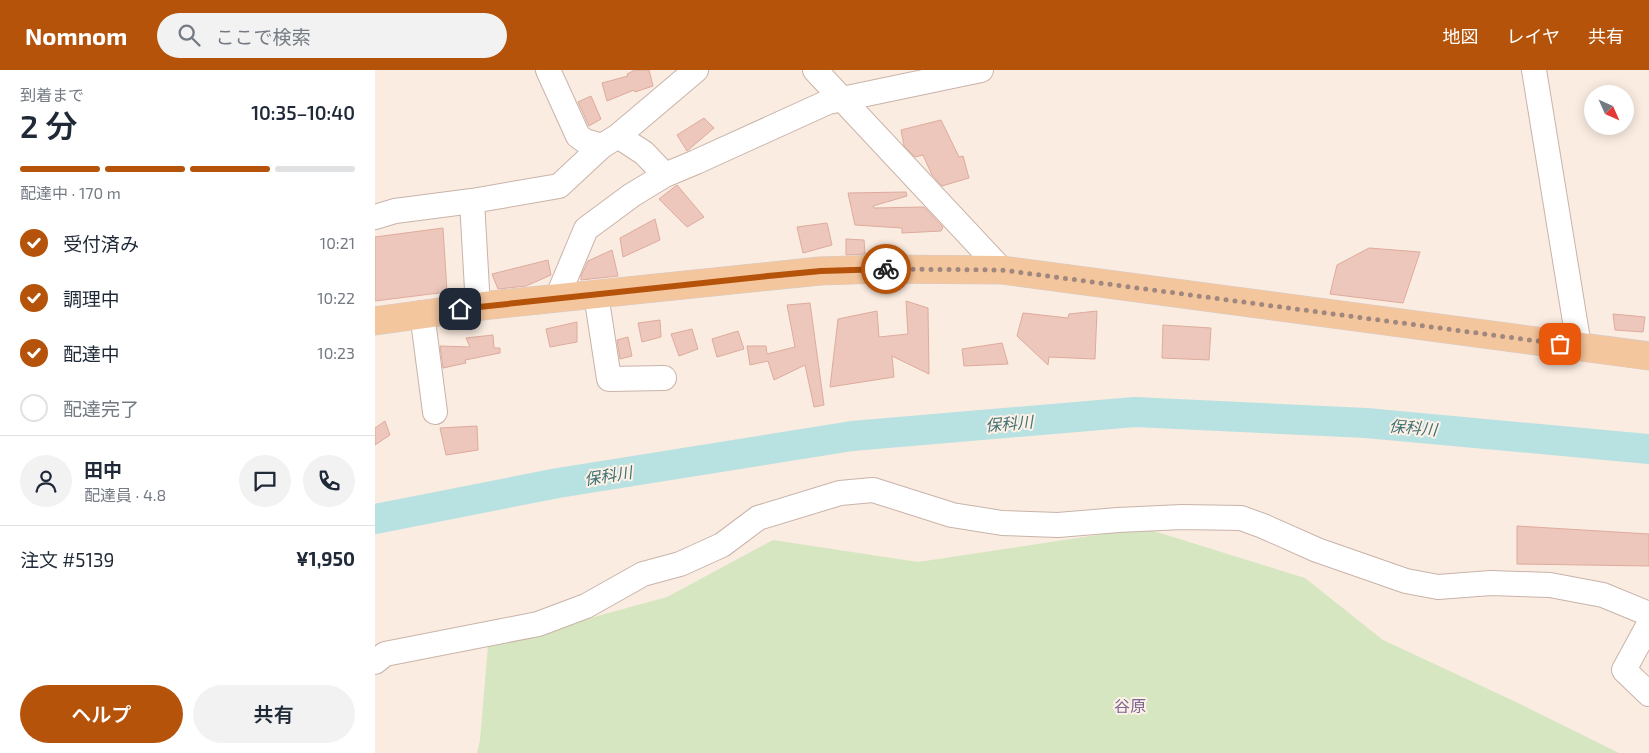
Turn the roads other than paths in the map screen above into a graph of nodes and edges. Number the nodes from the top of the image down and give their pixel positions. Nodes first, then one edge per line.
1 (548, 70) edge
2 (696, 70) edge
3 (815, 70) edge
4 (981, 70) edge
5 (1534, 70) edge
6 (842, 98) junction
7 (610, 141) junction
8 (665, 175) junction
9 (472, 201) junction
10 (375, 217) edge
11 (1002, 270) junction
12 (596, 294) junction
13 (557, 298) junction
14 (478, 307) junction
15 (422, 313) junction
16 (375, 321) edge
17 (1579, 346) junction
18 (1649, 356) edge
19 (664, 378) dead end
20 (435, 412) dead end
21 (1649, 614) edge
22 (1649, 624) edge
23 (375, 662) edge
24 (1649, 694) edge

1 - 7 street
2 - 7 street
3 - 6 street
4 - 6 street
5 - 17 street
6 - 8 street
6 - 11 street
7 - 8 street
7 - 9 street
8 - 13 street
9 - 10 street
9 - 14 street
11 - 12 main road
11 - 17 main road
12 - 13 main road
12 - 19 street
13 - 14 main road
14 - 15 main road
15 - 16 main road
15 - 20 street
17 - 18 main road
21 - 23 street
22 - 24 street

